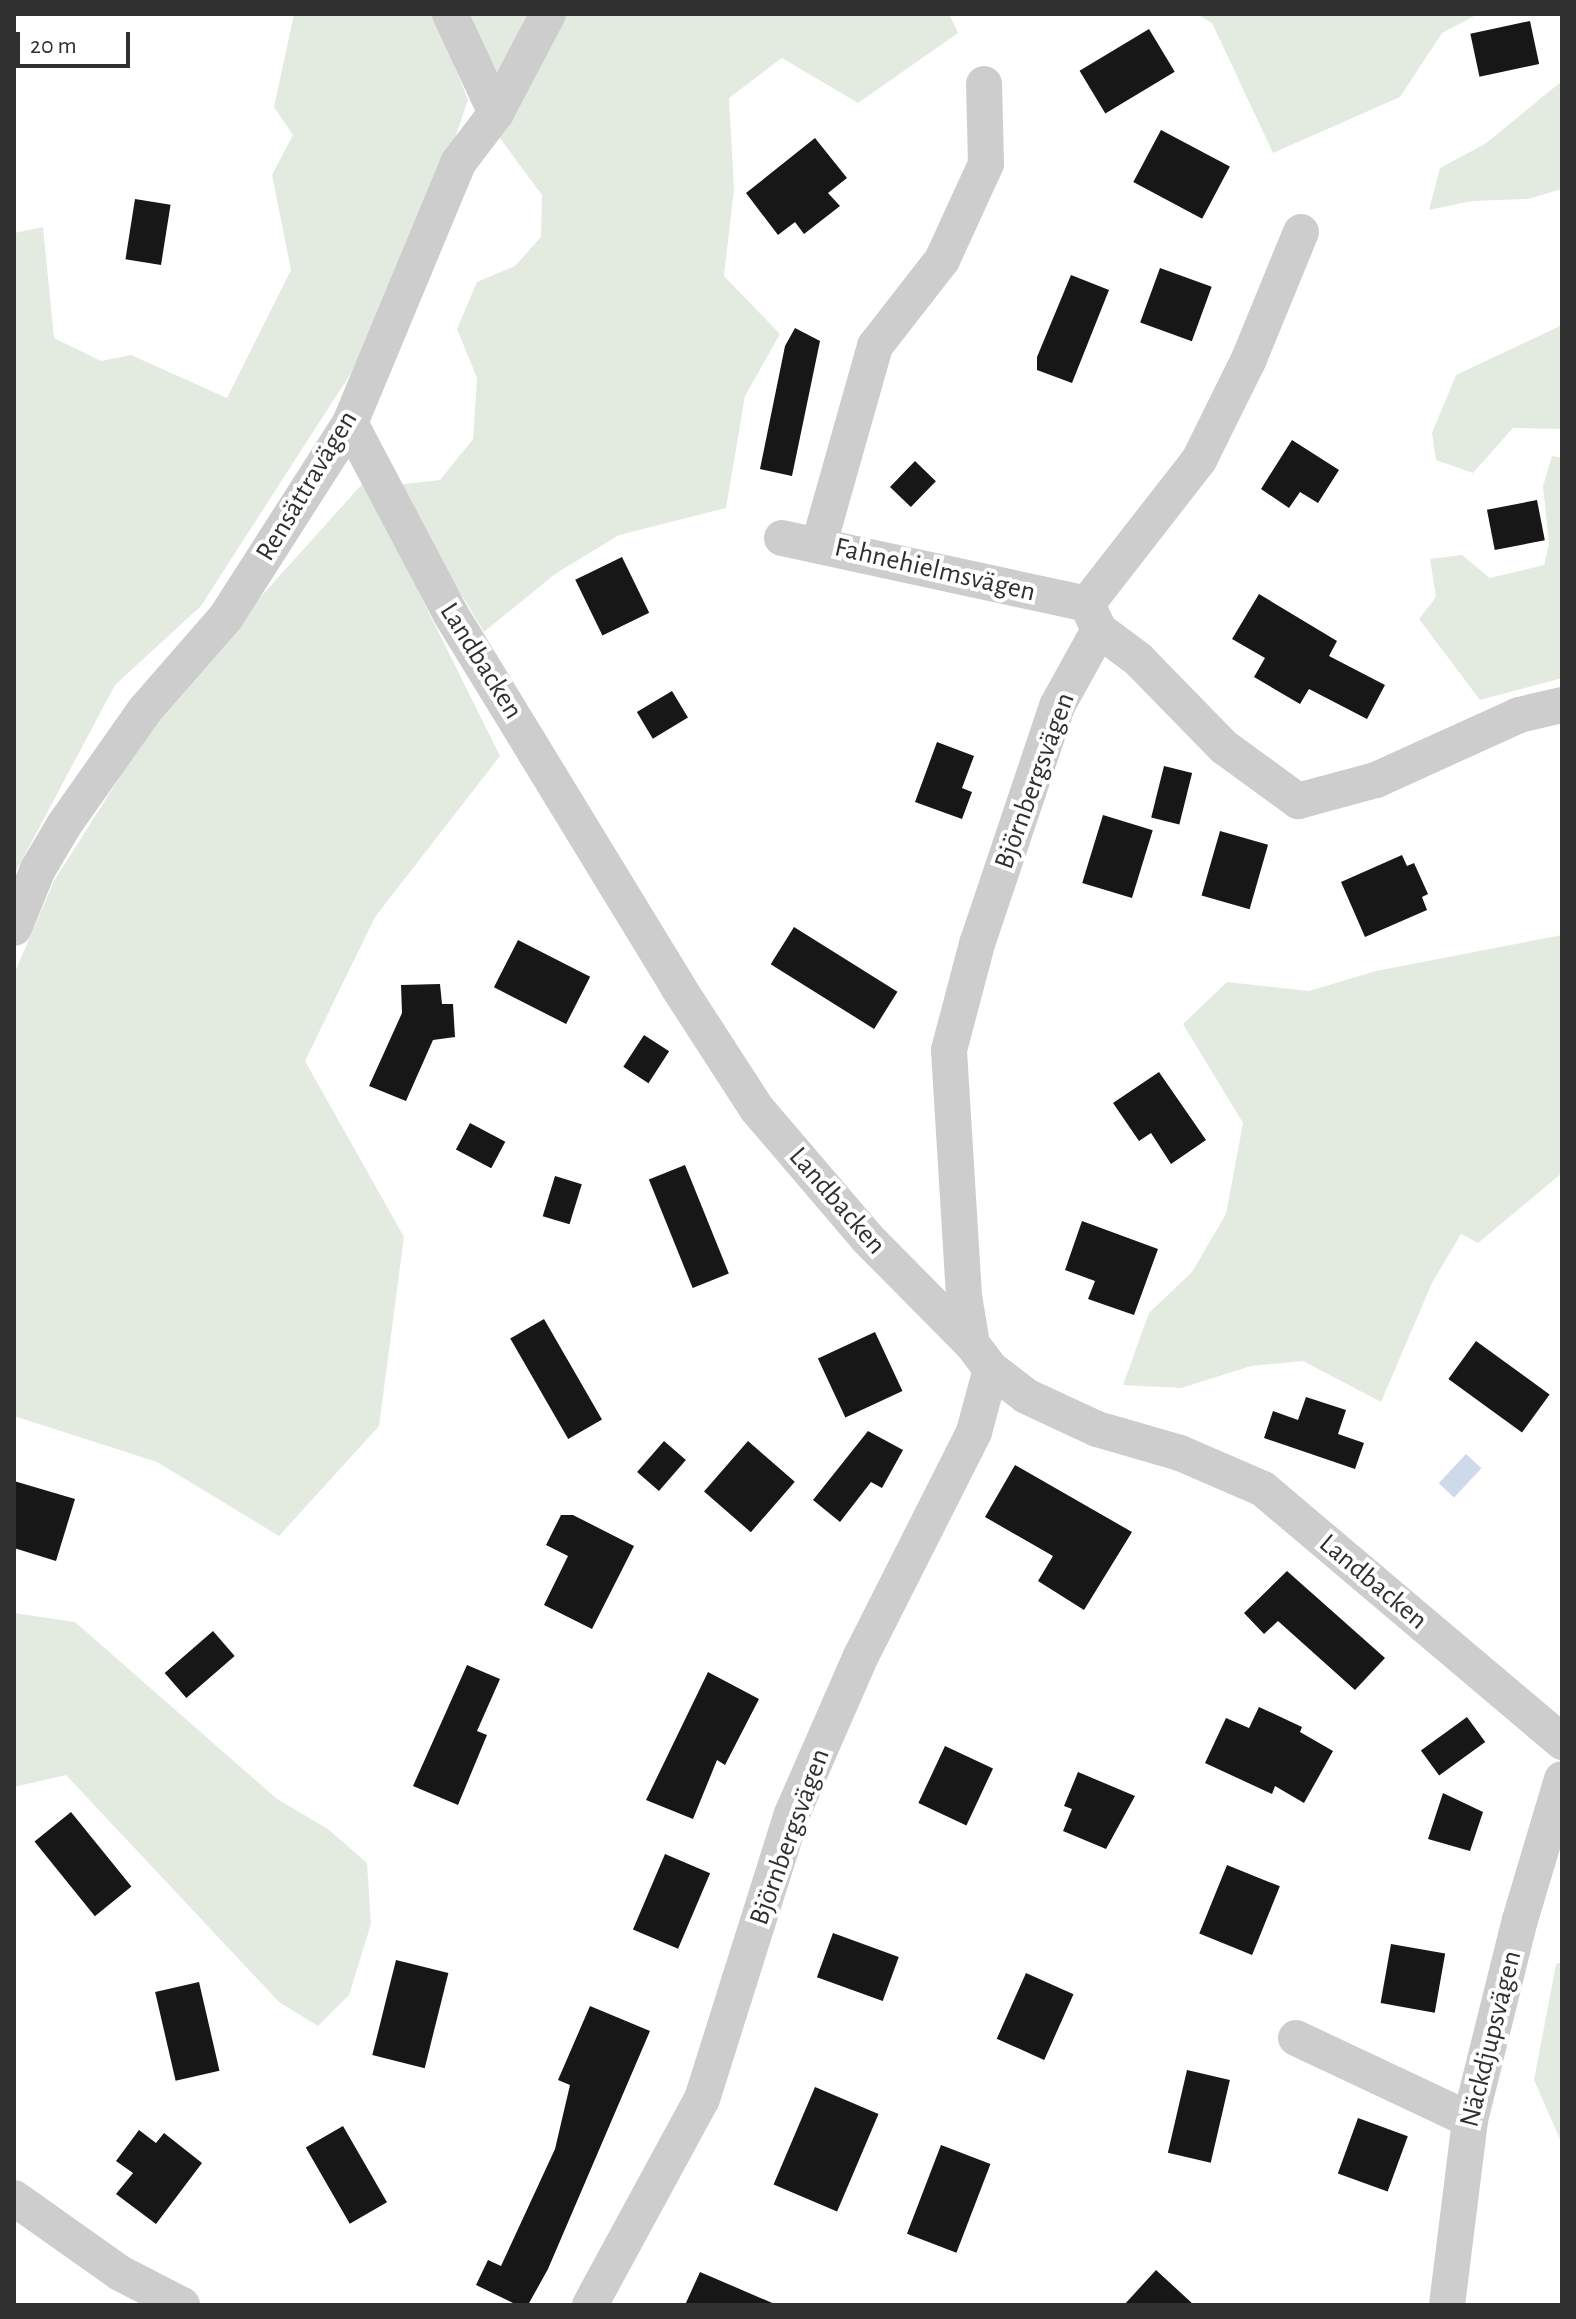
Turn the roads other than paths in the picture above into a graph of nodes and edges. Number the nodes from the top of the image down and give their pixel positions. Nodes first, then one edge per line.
1 (450, 14) edge
2 (548, 14) edge
3 (984, 84) dead end
4 (496, 113) junction
5 (1301, 232) dead end
6 (350, 423) junction
7 (782, 538) dead end
8 (819, 544) junction
9 (1093, 617) junction
10 (1562, 705) edge
11 (14, 928) edge
12 (982, 1356) junction
13 (1562, 1742) edge
14 (1562, 1779) edge
15 (1296, 2038) dead end
16 (1470, 2120) junction
17 (14, 2198) edge
18 (182, 2305) edge
19 (590, 2305) edge
20 (1447, 2305) edge

1 - 4 street
2 - 4 street, Rensättravägen
3 - 8 street
4 - 6 street, Rensättravägen
5 - 9 street, Björnbergsvägen
6 - 11 street, Rensättravägen
6 - 12 street, Landbacken
7 - 8 street, Fahnehielmsvägen
8 - 9 street, Fahnehielmsvägen
9 - 10 street, Fahnehielmsvägen
9 - 12 street, Björnbergsvägen
12 - 13 street, Landbacken
12 - 19 street, Björnbergsvägen
14 - 16 street, Näckdjupsvägen
15 - 16 street
16 - 20 street, Näckdjupsvägen
17 - 18 street

